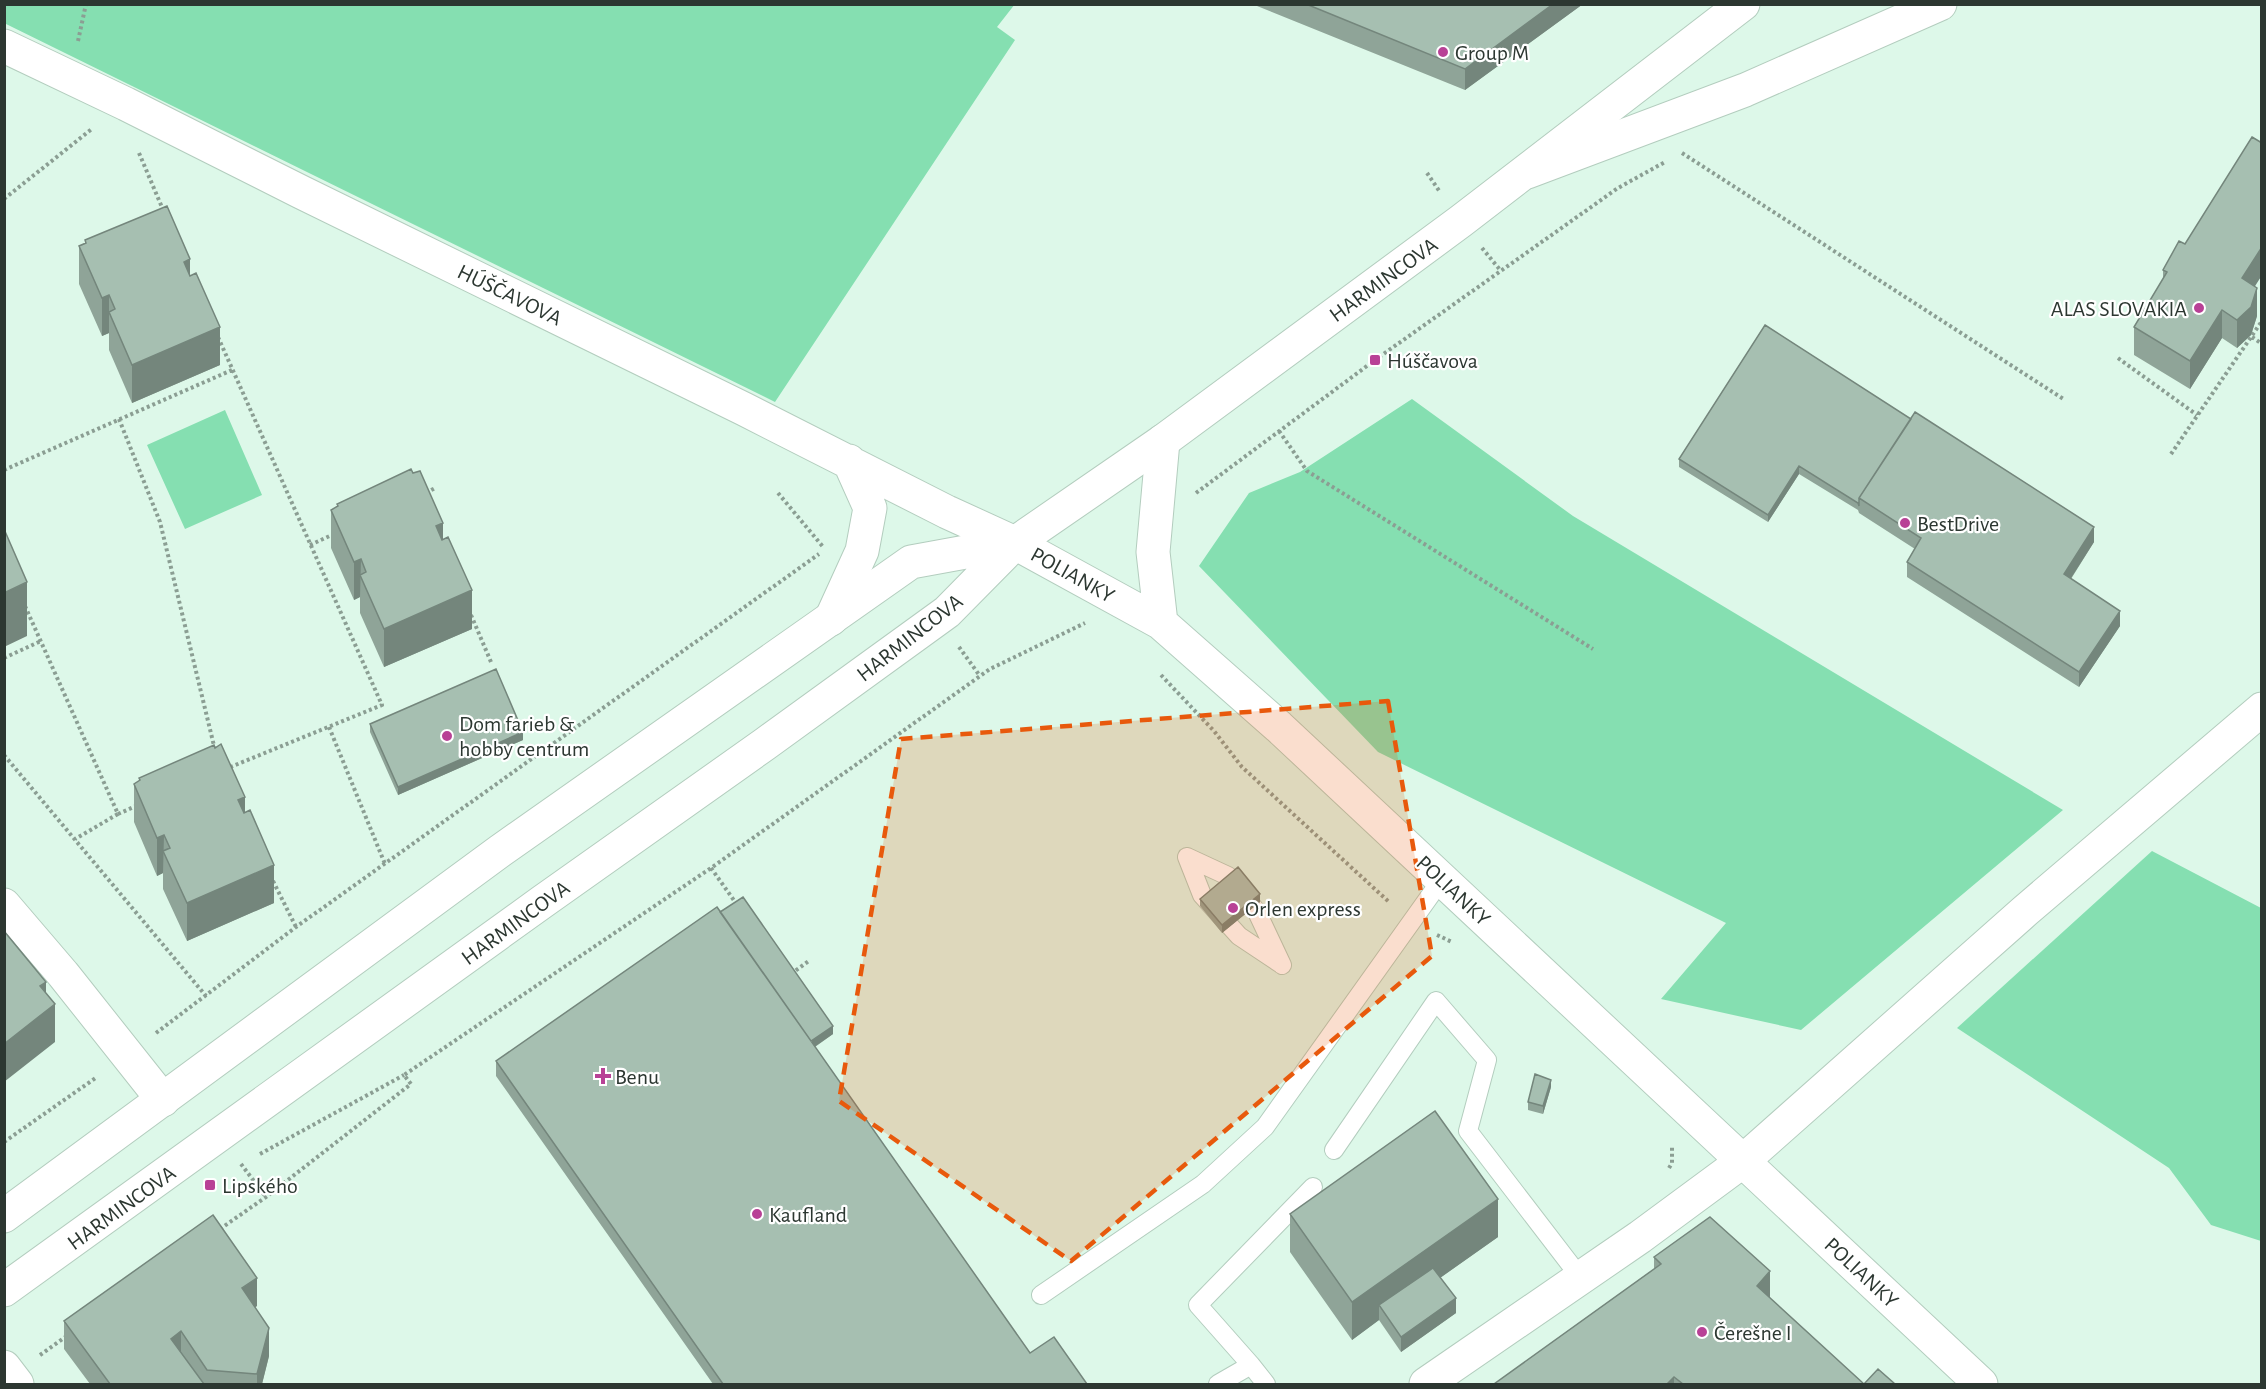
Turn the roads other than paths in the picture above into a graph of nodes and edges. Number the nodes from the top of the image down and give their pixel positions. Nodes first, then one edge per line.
1 (1743, 4) edge
2 (1940, 4) edge
3 (4, 46) edge
4 (1527, 172) junction
5 (1163, 441) junction
6 (849, 461) junction
7 (1015, 543) junction
8 (831, 619) junction
9 (1161, 623) junction
10 (2262, 709) edge
11 (1187, 857) joint
12 (1442, 879) junction
13 (4, 905) edge
14 (163, 1100) junction
15 (1334, 1150) dead end
16 (1743, 1161) junction
17 (1313, 1187) dead end
18 (4, 1216) edge
19 (1580, 1277) junction
20 (4, 1290) edge
21 (1041, 1295) dead end
22 (1251, 1365) junction
23 (4, 1367) edge
24 (17, 1384) edge
25 (1218, 1384) edge
26 (1266, 1384) edge
27 (1426, 1384) edge
28 (1981, 1384) edge

1 - 4 main road, HARMINCOVA
2 - 4 main road
3 - 6 main road, HÚŠČAVOVA
4 - 5 main road, HARMINCOVA
5 - 7 main road, HARMINCOVA
5 - 9 main road
6 - 7 main road, HÚŠČAVOVA
6 - 8 main road
7 - 8 main road, HARMINCOVA
7 - 9 main road, POLIANKY
7 - 20 main road, HARMINCOVA
8 - 14 main road, HARMINCOVA
9 - 12 main road, POLIANKY
10 - 16 main road
11 - 11 lane
12 - 16 main road, POLIANKY
12 - 21 lane
13 - 14 main road
14 - 18 main road, HARMINCOVA
15 - 19 lane
16 - 19 main road
16 - 28 main road, POLIANKY
17 - 22 lane
19 - 27 main road
22 - 25 lane
22 - 26 lane
23 - 24 main road

